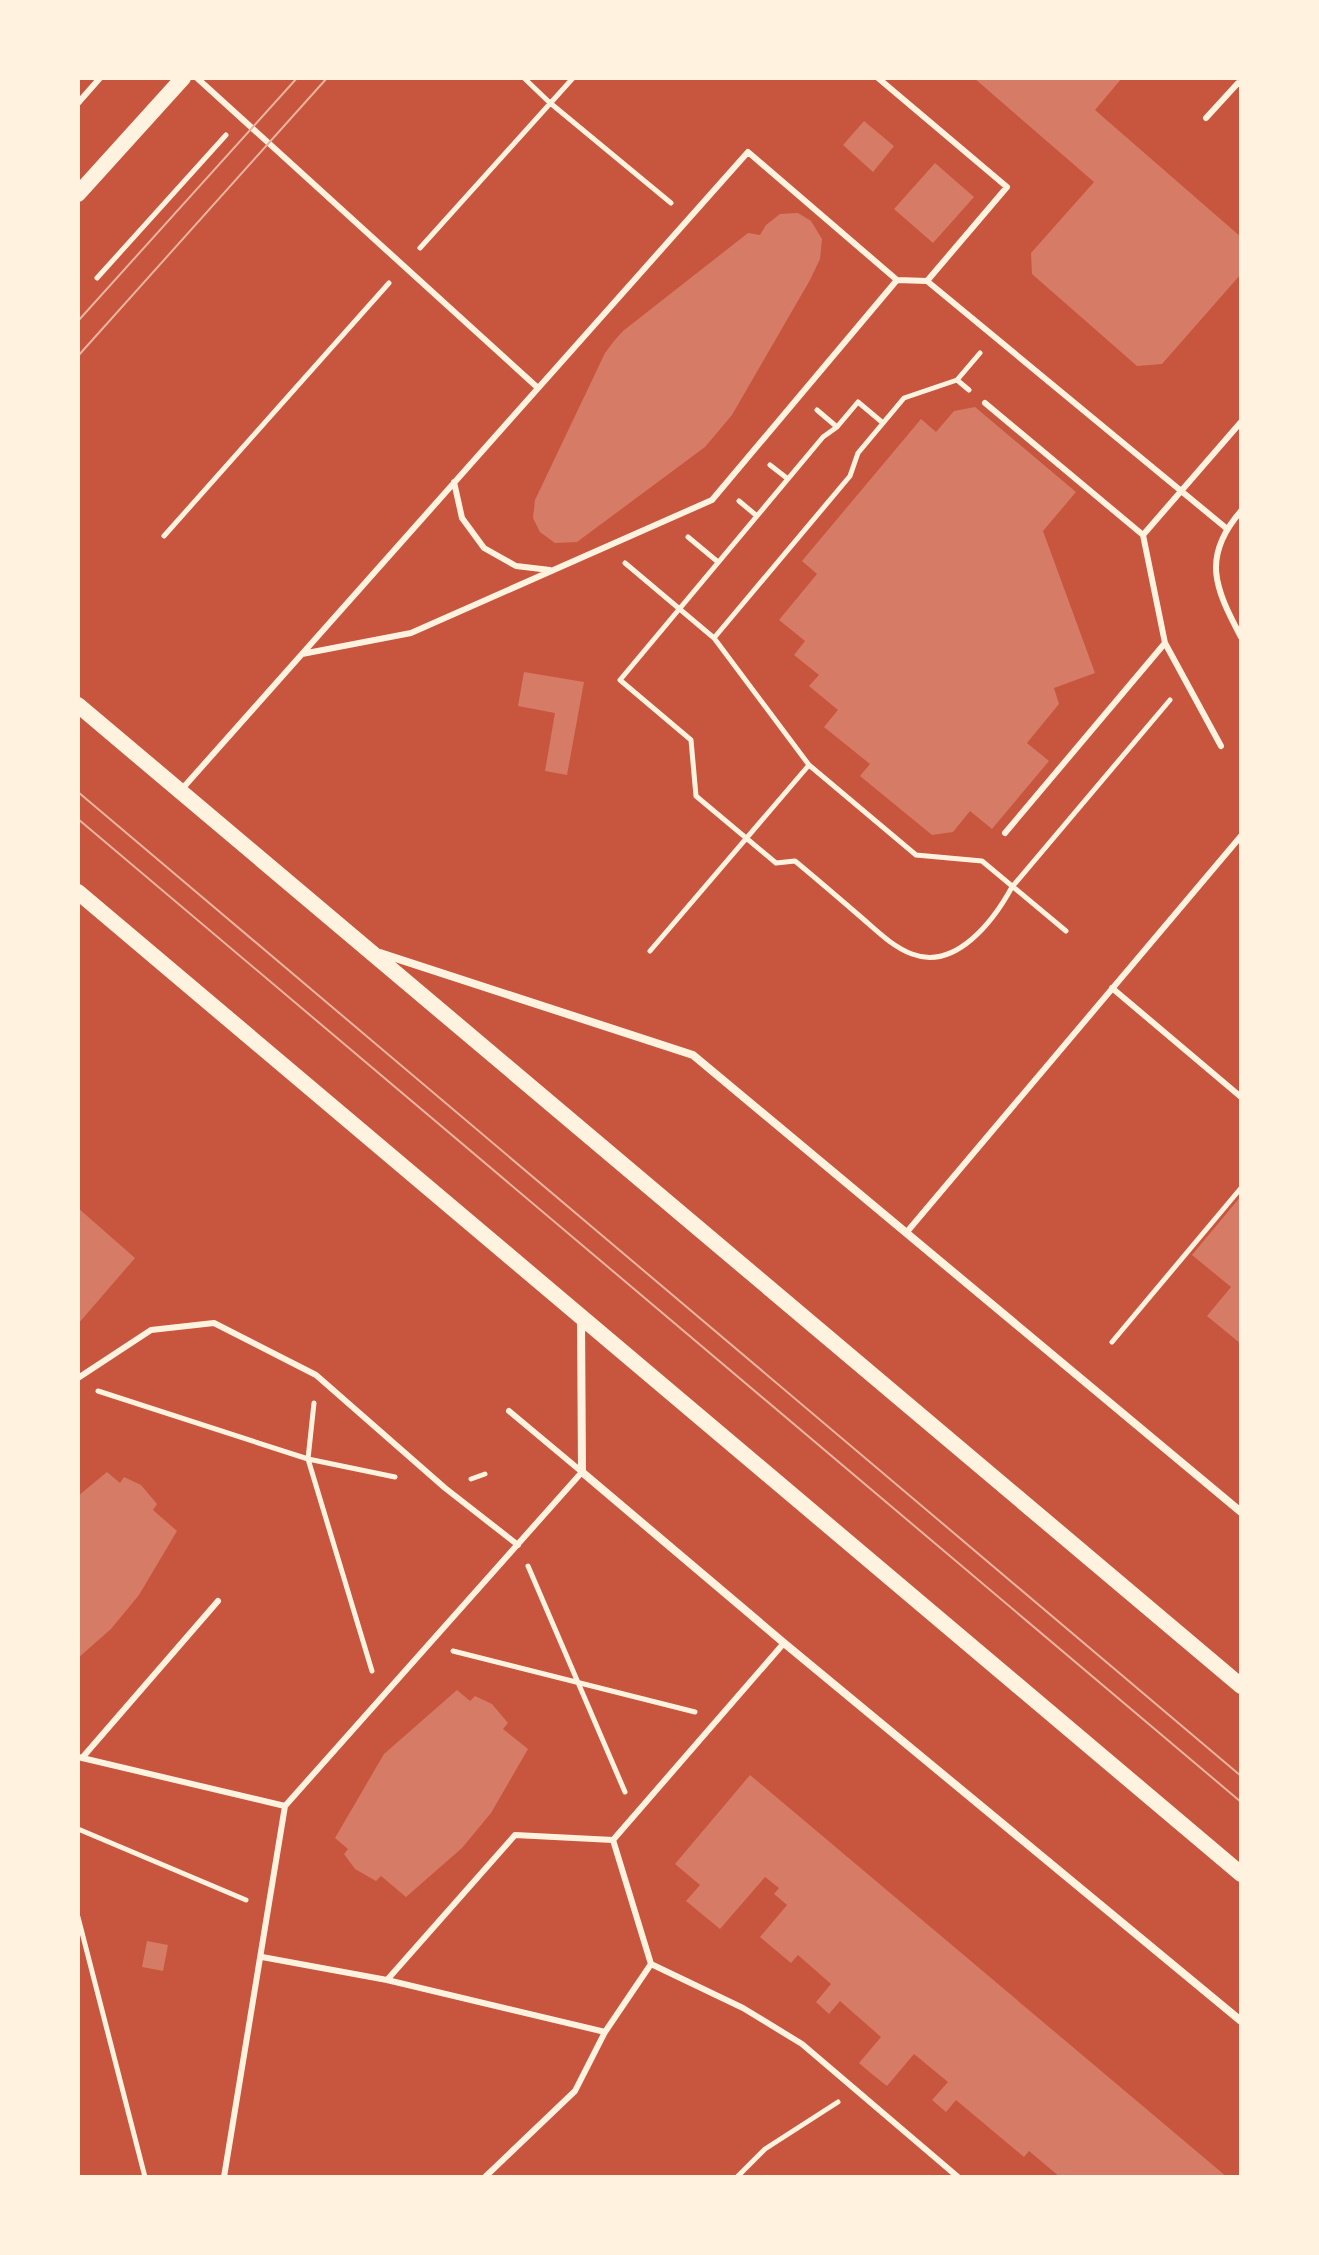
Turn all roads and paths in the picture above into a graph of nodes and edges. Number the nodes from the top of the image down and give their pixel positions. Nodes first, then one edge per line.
1 (100, 78) edge
2 (183, 78) edge
3 (197, 78) edge
4 (524, 78) edge
5 (573, 78) edge
6 (878, 78) edge
7 (1241, 85) edge
8 (549, 102) junction
9 (78, 103) edge
10 (1206, 118) dead end
11 (229, 132) dead end
12 (78, 194) edge
13 (690, 220) junction
14 (403, 267) junction
15 (97, 278) dead end
16 (897, 280) junction
17 (927, 281) junction
18 (980, 352) dead end
19 (957, 380) junction
20 (538, 388) junction
21 (985, 403) joint
22 (1241, 422) edge
23 (883, 423) junction
24 (454, 482) junction
25 (1181, 491) junction
26 (1241, 511) edge
27 (667, 520) junction
28 (1226, 528) junction
29 (1143, 535) junction
30 (164, 536) dead end
31 (606, 547) junction
32 (718, 562) junction
33 (553, 570) junction
34 (679, 609) junction
35 (1241, 637) edge
36 (714, 638) junction
37 (1165, 643) junction
38 (302, 654) junction
39 (1186, 681) junction
40 (78, 705) edge
41 (1221, 746) dead end
42 (809, 765) junction
43 (180, 792) junction
44 (1005, 833) dead end
45 (1241, 836) edge
46 (747, 839) junction
47 (1012, 887) junction
48 (78, 892) edge
49 (1066, 931) dead end
50 (365, 948) junction
51 (650, 951) dead end
52 (1112, 988) junction
53 (1241, 1097) edge
54 (1241, 1188) edge
55 (906, 1233) junction
56 (581, 1317) junction
57 (1112, 1342) dead end
58 (316, 1375) junction
59 (78, 1378) edge
60 (92, 1389) dead end
61 (509, 1411) dead end
62 (308, 1459) junction
63 (582, 1472) junction
64 (485, 1474) dead end
65 (445, 1488) junction
66 (1241, 1512) edge
67 (518, 1545) junction
68 (218, 1601) dead end
69 (784, 1643) junction
70 (430, 1645) junction
71 (579, 1683) junction
72 (1241, 1686) edge
73 (381, 1699) junction
74 (719, 1718) junction
75 (80, 1758) edge
76 (285, 1806) junction
77 (635, 1815) junction
78 (78, 1829) edge
79 (613, 1840) junction
80 (1241, 1874) edge
81 (269, 1910) junction
82 (78, 1917) edge
83 (262, 1957) junction
84 (651, 1964) junction
85 (387, 1980) junction
86 (1241, 2021) edge
87 (605, 2032) junction
88 (856, 2090) junction
89 (145, 2177) edge
90 (224, 2177) edge
91 (485, 2177) edge
92 (737, 2177) edge
93 (958, 2177) edge

1 - 9 lane
2 - 12 main road
3 - 14 lane
4 - 8 path
5 - 8 path
6 - 17 lane
7 - 10 lane
8 - 13 path
8 - 14 path
11 - 15 path
13 - 16 lane
13 - 20 lane
14 - 20 lane
14 - 30 path
16 - 17 lane
16 - 27 lane
17 - 25 lane
18 - 19 path
19 - 21 path
19 - 23 path
20 - 24 lane
21 - 29 lane
22 - 25 lane
23 - 32 path
23 - 36 path
24 - 33 lane
24 - 38 lane
25 - 28 lane
25 - 29 lane
26 - 28 lane
27 - 31 lane
27 - 32 path
28 - 35 lane
29 - 37 lane
31 - 33 lane
31 - 34 path
32 - 34 path
33 - 38 lane
34 - 36 path
34 - 46 path
36 - 42 path
37 - 39 lane
37 - 44 lane
38 - 43 lane
39 - 41 lane
39 - 47 path
40 - 43 main road
42 - 46 path
42 - 47 path
43 - 50 main road
45 - 52 lane
46 - 47 path
46 - 51 path
47 - 49 path
48 - 56 main road
50 - 55 street
50 - 72 main road
52 - 53 lane
52 - 55 lane
54 - 57 path
55 - 66 street
56 - 63 street
56 - 80 main road
58 - 59 lane
58 - 62 path
58 - 65 lane
60 - 62 path
61 - 63 lane
62 - 65 path
62 - 73 path
63 - 67 lane
63 - 69 street
64 - 65 path
65 - 67 lane
67 - 70 lane
67 - 71 path
68 - 75 lane
69 - 74 lane
69 - 86 street
70 - 71 path
70 - 73 lane
71 - 74 path
71 - 77 path
73 - 76 lane
74 - 77 lane
75 - 76 lane
76 - 81 lane
77 - 79 lane
78 - 81 path
79 - 84 lane
79 - 85 lane
81 - 83 lane
82 - 89 path
83 - 85 lane
83 - 90 lane
84 - 87 lane
84 - 88 lane
85 - 87 lane
87 - 91 lane
88 - 92 path
88 - 93 lane

